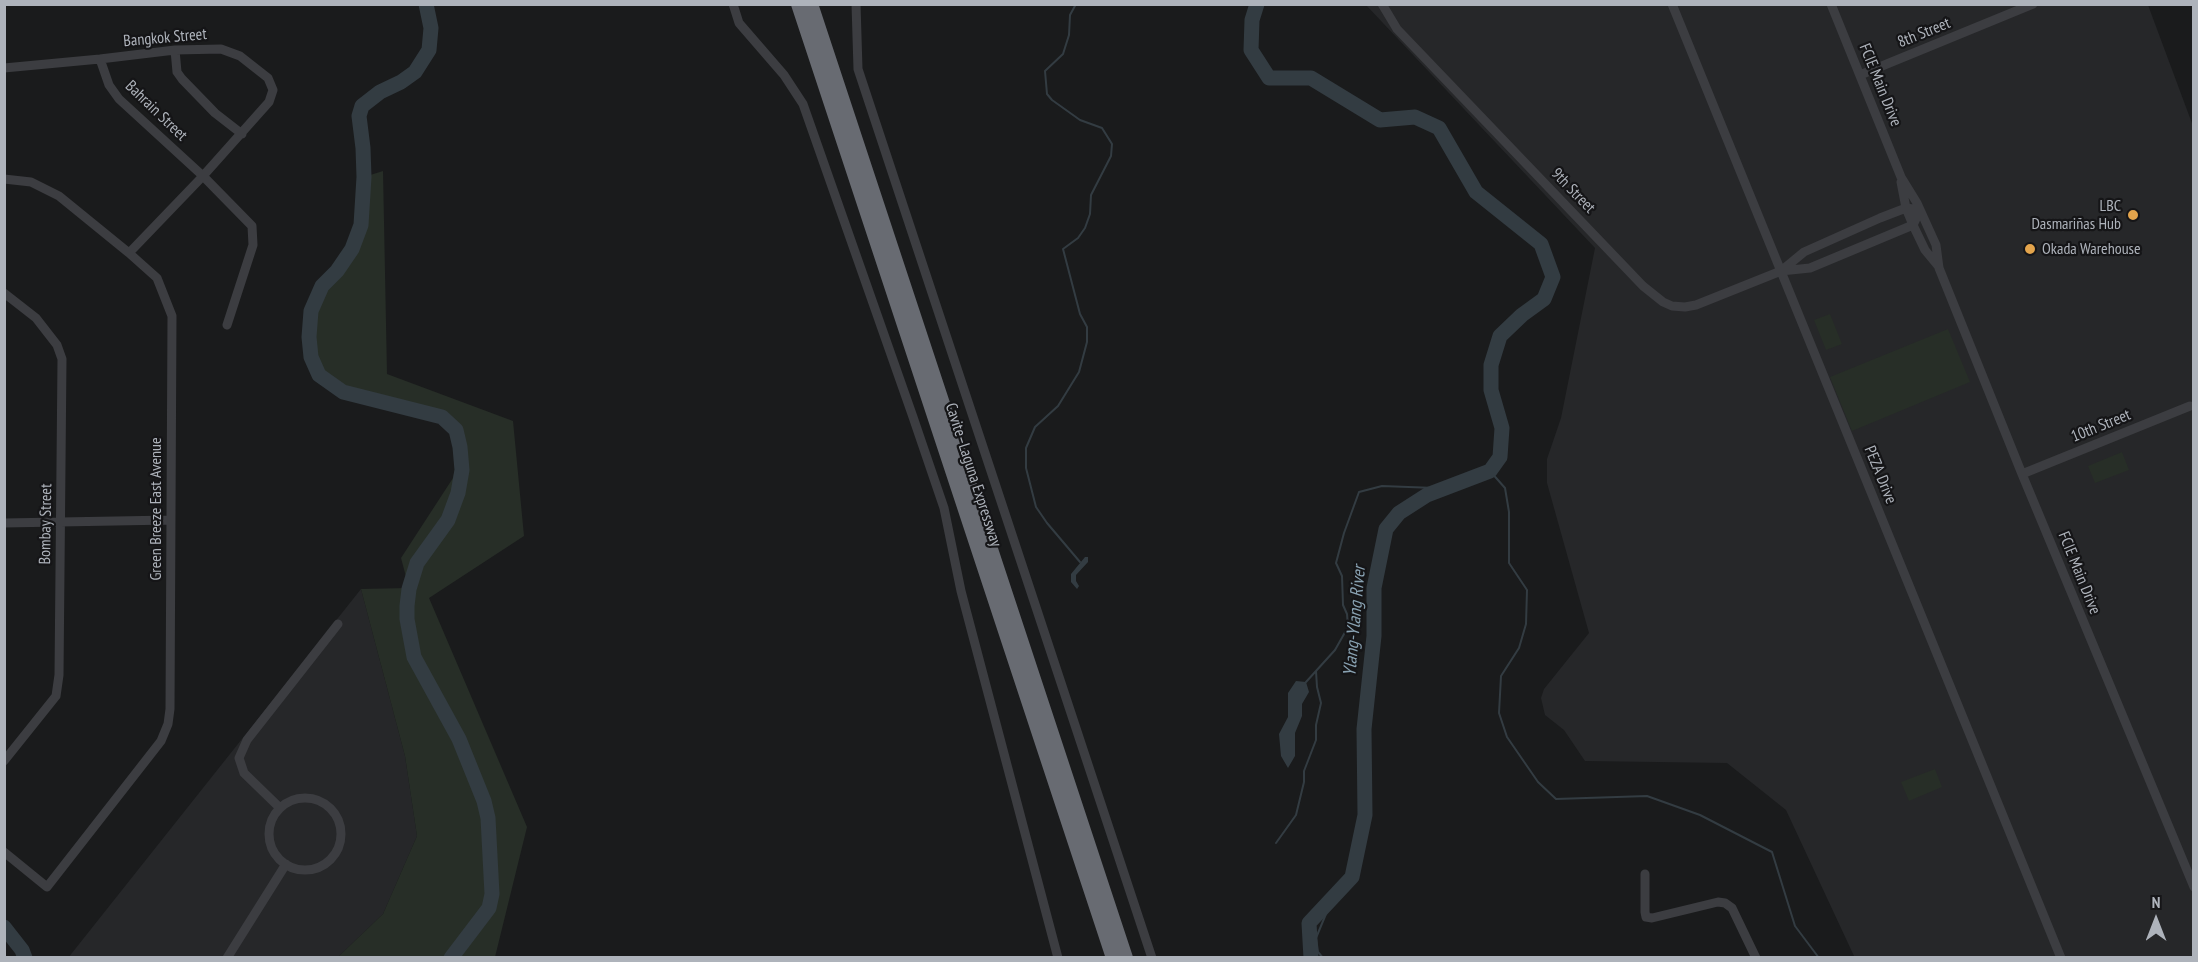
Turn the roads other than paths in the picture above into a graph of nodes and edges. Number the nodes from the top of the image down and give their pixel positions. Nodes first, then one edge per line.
1 (733, 4) edge
2 (798, 4) edge
3 (811, 4) edge
4 (856, 4) edge
5 (1382, 4) edge
6 (1672, 4) edge
7 (1831, 4) edge
8 (2033, 4) edge
9 (174, 50) junction
10 (100, 59) junction
11 (4, 68) edge
12 (1860, 75) junction
13 (242, 134) junction
14 (203, 176) junction
15 (1900, 177) junction
16 (4, 179) edge
17 (1906, 208) junction
18 (1920, 210) junction
19 (1913, 225) junction
20 (129, 253) junction
21 (1939, 268) junction
22 (1781, 271) junction
23 (4, 293) edge
24 (227, 325) dead end
25 (2190, 405) dead end
26 (2022, 474) junction
27 (171, 520) junction
28 (4, 523) edge
29 (62, 523) junction
30 (338, 624) dead end
31 (4, 762) edge
32 (280, 808) junction
33 (4, 852) edge
34 (286, 864) junction
35 (1645, 874) dead end
36 (2193, 887) edge
37 (227, 957) edge
38 (1058, 957) edge
39 (1113, 957) edge
40 (1126, 957) edge
41 (1152, 957) edge
42 (1756, 957) edge
43 (2061, 957) edge

1 - 38 street
2 - 39 highway, Cavite–Laguna Expressway
3 - 40 highway, Cavite–Laguna Expressway
4 - 41 street
5 - 22 street, 9th Street
6 - 22 street, PEZA Drive
7 - 12 street, FCIE Main Drive
8 - 12 street, 8th Street
9 - 10 street, Bangkok Street
9 - 13 street
9 - 13 street, Bangkok Street
10 - 11 street, Bangkok Street
10 - 14 street, Bahrain Street
12 - 15 street, FCIE Main Drive
13 - 14 street, Bangkok Street
14 - 20 street, Bangkok Street
14 - 24 street, Bahrain Street
15 - 17 street, FCIE Main Drive
15 - 18 street, FCIE Main Drive
16 - 20 street, Green Breeze East Avenue
17 - 18 street
17 - 19 street, FCIE Main Drive
17 - 22 street, 9th Street
18 - 19 street
18 - 21 street, FCIE Main Drive
19 - 21 street, FCIE Main Drive
19 - 22 street, 9th Street
20 - 27 street, Green Breeze East Avenue
21 - 26 street, FCIE Main Drive
22 - 43 street, PEZA Drive
23 - 29 street, Bombay Street
25 - 26 street, 10th Street
26 - 36 street, FCIE Main Drive
27 - 29 street
27 - 33 street, Green Breeze East Avenue
28 - 29 street
29 - 31 street, Bombay Street
30 - 32 street
32 - 34 street
32 - 34 street
34 - 37 street
35 - 42 street

